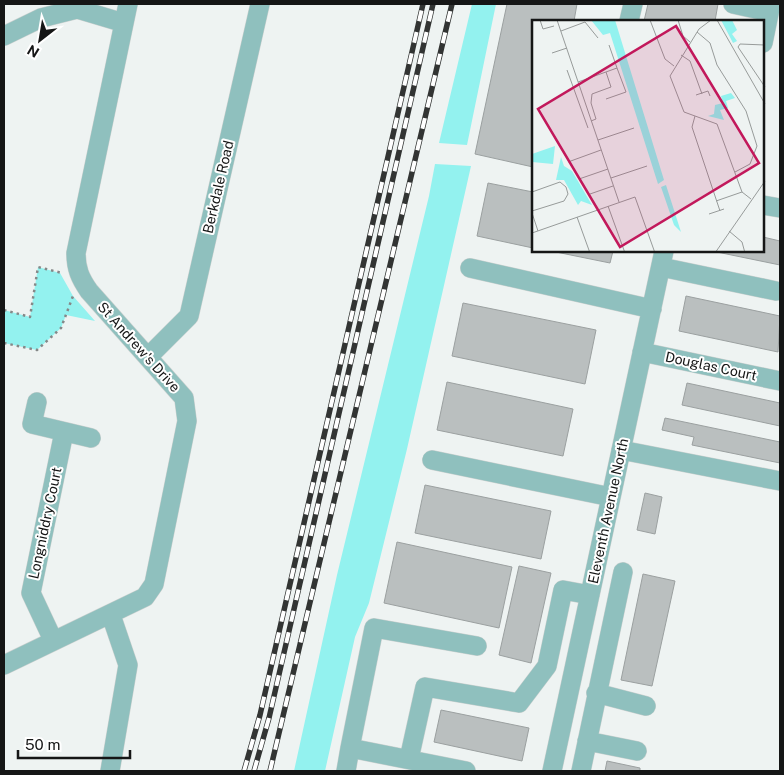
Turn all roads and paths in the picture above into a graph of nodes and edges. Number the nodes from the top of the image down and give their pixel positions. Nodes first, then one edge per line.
1 (128, 4) edge
2 (260, 4) edge
3 (632, 4) edge
4 (733, 4) edge
5 (770, 8) edge
6 (629, 20) edge
7 (124, 23) junction
8 (4, 36) edge
9 (764, 38) edge
10 (764, 205) edge
11 (780, 208) edge
12 (663, 259) edge
13 (470, 268) dead end
14 (80, 277) junction
15 (776, 291) dead end
16 (652, 309) junction
17 (4, 310) edge
18 (4, 342) edge
19 (642, 352) junction
20 (149, 356) junction
21 (780, 381) edge
22 (37, 402) dead end
23 (64, 432) junction
24 (91, 438) dead end
25 (621, 450) junction
26 (432, 460) dead end
27 (780, 481) edge
28 (611, 497) junction
29 (623, 572) dead end
30 (590, 595) junction
31 (111, 615) junction
32 (53, 640) junction
33 (477, 646) dead end
34 (4, 665) edge
35 (596, 693) junction
36 (646, 706) dead end
37 (565, 708) junction
38 (592, 714) junction
39 (587, 741) junction
40 (350, 748) junction
41 (637, 751) dead end
42 (409, 759) junction
43 (445, 769) edge
44 (110, 771) edge
45 (346, 771) edge
46 (466, 771) edge
47 (552, 771) edge
48 (581, 771) edge

1 - 7 street, St Andrew's Drive
2 - 20 street, Berkdale Road
3 - 6 street
4 - 5 street
5 - 9 street
7 - 8 street
7 - 14 street, St Andrew's Drive
10 - 11 street
12 - 15 street
12 - 16 street, Eleventh Avenue North
13 - 16 street
14 - 17 path
14 - 18 path
14 - 20 street, St Andrew's Drive
16 - 19 street, Eleventh Avenue North
19 - 21 street, Douglas Court
19 - 25 street, Eleventh Avenue North
20 - 31 street, St Andrew's Drive
22 - 23 street
23 - 24 street
23 - 32 street, Longniddry Court
25 - 27 street
25 - 28 street, Eleventh Avenue North
26 - 28 street
28 - 30 street, Eleventh Avenue North
29 - 35 street
30 - 37 street, Eleventh Avenue North
30 - 42 street
31 - 32 street, St Andrew's Drive
31 - 44 street
32 - 34 street, St Andrew's Drive
33 - 40 street
35 - 36 street
35 - 38 street
37 - 38 street
37 - 47 street, Eleventh Avenue North
38 - 39 street
39 - 41 street
39 - 48 street
40 - 42 street
40 - 45 street
42 - 43 street
43 - 46 street

